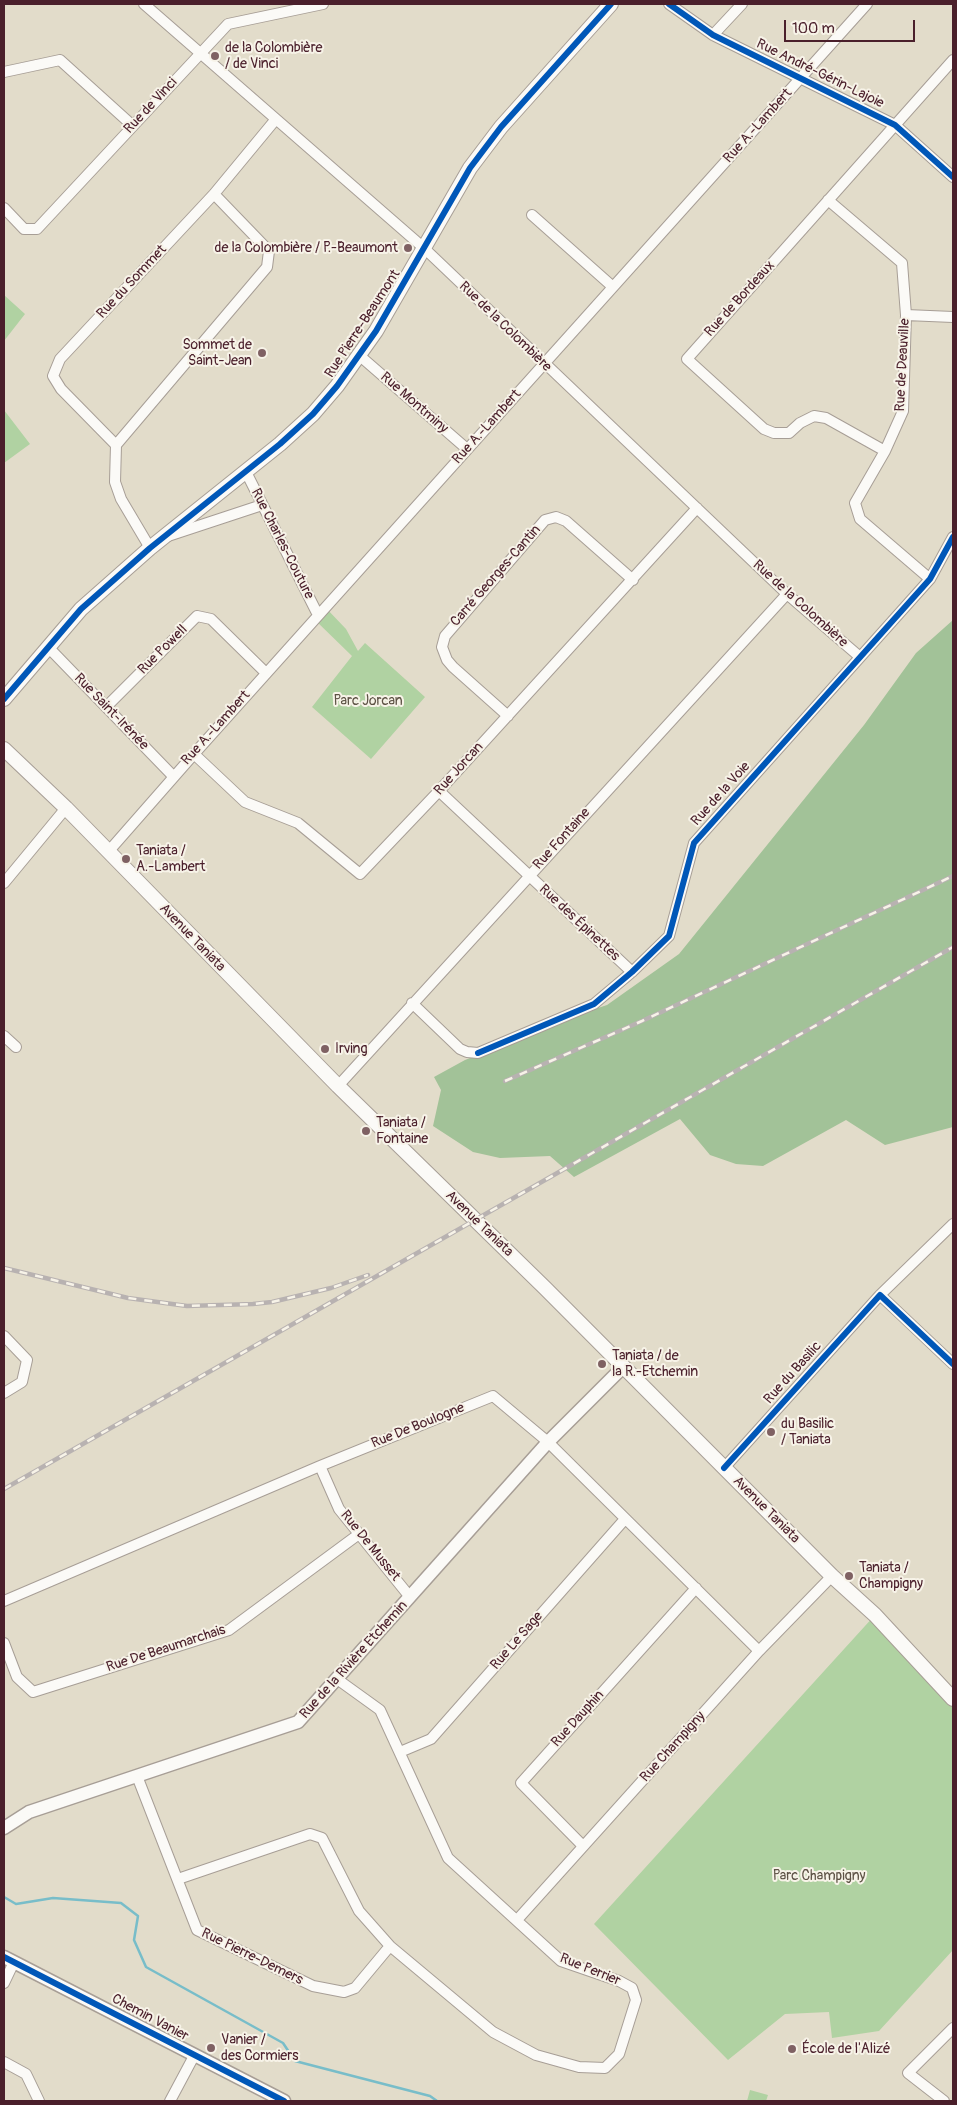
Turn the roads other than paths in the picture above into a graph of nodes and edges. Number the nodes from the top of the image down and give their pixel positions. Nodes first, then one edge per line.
1 (144, 4) edge
2 (323, 4) edge
3 (611, 4) edge
4 (669, 4) edge
5 (742, 4) edge
6 (867, 4) edge
7 (713, 35) junction
8 (200, 54) junction
9 (953, 60) edge
10 (4, 72) edge
11 (800, 78) junction
12 (276, 120) junction
13 (895, 125) junction
14 (133, 126) junction
15 (953, 177) edge
16 (214, 194) junction
17 (828, 200) junction
18 (4, 208) edge
19 (532, 215) dead end
20 (424, 249) junction
21 (613, 287) junction
22 (906, 315) junction
23 (953, 317) edge
24 (360, 356) junction
25 (544, 364) junction
26 (116, 445) junction
27 (468, 449) junction
28 (885, 451) junction
29 (246, 472) junction
30 (262, 504) junction
31 (697, 508) junction
32 (953, 537) edge
33 (164, 538) junction
34 (150, 548) junction
35 (930, 579) junction
36 (633, 580) junction
37 (787, 594) junction
38 (318, 615) junction
39 (48, 647) junction
40 (860, 657) junction
41 (266, 673) junction
42 (4, 700) edge
43 (106, 707) junction
44 (508, 716) junction
45 (4, 749) edge
46 (194, 754) junction
47 (173, 776) junction
48 (439, 791) junction
49 (66, 808) junction
50 (108, 852) junction
51 (529, 876) junction
52 (4, 883) edge
53 (632, 972) junction
54 (412, 1003) junction
55 (4, 1036) edge
56 (16, 1048) dead end
57 (338, 1086) junction
58 (953, 1224) edge
59 (880, 1296) junction
60 (4, 1336) edge
61 (953, 1364) edge
62 (623, 1367) junction
63 (4, 1393) edge
64 (548, 1442) junction
65 (320, 1466) junction
66 (724, 1468) junction
67 (626, 1519) junction
68 (359, 1534) junction
69 (832, 1576) junction
70 (696, 1588) junction
71 (410, 1597) junction
72 (4, 1601) edge
73 (4, 1642) edge
74 (759, 1650) junction
75 (337, 1679) junction
76 (953, 1699) edge
77 (400, 1752) junction
78 (138, 1776) junction
79 (4, 1828) edge
80 (584, 1846) junction
81 (178, 1879) junction
82 (517, 1920) junction
83 (390, 1946) junction
84 (9, 1959) edge
85 (4, 1983) edge
86 (953, 2028) edge
87 (194, 2056) junction
88 (4, 2062) edge
89 (39, 2101) edge
90 (170, 2101) edge
91 (284, 2101) edge
92 (944, 2101) edge

1 - 8 street, Rue de la Colombière
2 - 8 street, Rue de Vinci
3 - 20 main road, Rue Pierre-Beaumont
4 - 7 street, Rue André-Gérin-Lajoie
5 - 7 street
6 - 11 street, Rue A.-Lambert
7 - 11 street, Rue André-Gérin-Lajoie
8 - 12 street, Rue de la Colombière
8 - 14 street, Rue de Vinci
9 - 13 street, Rue de Bordeaux
10 - 14 street
11 - 13 street, Rue André-Gérin-Lajoie
11 - 21 street, Rue A.-Lambert
12 - 16 street, Rue du Sommet
12 - 20 street, Rue de la Colombière
13 - 15 street, Rue André-Gérin-Lajoie
13 - 17 street, Rue de Bordeaux
14 - 18 street, Rue de Vinci
16 - 26 street
16 - 26 street, Rue du Sommet
17 - 22 street, Rue de Deauville
17 - 28 street, Rue de Bordeaux
19 - 21 street
20 - 24 main road, Rue Pierre-Beaumont
20 - 25 street, Rue de la Colombière
21 - 25 street, Rue A.-Lambert
22 - 23 street
22 - 28 street, Rue de Deauville
24 - 27 street, Rue Montminy
24 - 29 main road, Rue Pierre-Beaumont
25 - 27 street, Rue A.-Lambert
25 - 31 street, Rue de la Colombière
26 - 34 street
27 - 38 street, Rue A.-Lambert
28 - 35 street, Rue de Deauville
29 - 30 street, Rue Charles-Couture
29 - 33 main road, Rue Pierre-Beaumont
30 - 33 street
30 - 38 street, Rue Charles-Couture
31 - 36 street, Rue Jorcan
31 - 37 street, Rue de la Colombière
32 - 35 street, Rue de la Voie
33 - 34 main road, Rue Pierre-Beaumont
34 - 39 main road, Rue Pierre-Beaumont
35 - 40 street, Rue de la Voie
36 - 44 street, Rue Jorcan
36 - 44 street, Carré Georges-Cantin
37 - 40 street, Rue de la Colombière
37 - 51 street, Rue Fontaine
38 - 41 street, Rue A.-Lambert
39 - 42 main road, Rue Pierre-Beaumont
39 - 43 street, Rue Saint-Irénée
40 - 53 street, Rue de la Voie
41 - 43 street, Rue Powell
41 - 46 street, Rue A.-Lambert
43 - 47 street, Rue Saint-Irénée
44 - 48 street, Rue Jorcan
45 - 49 main road, Avenue Taniata
46 - 47 street, Rue A.-Lambert
46 - 48 street, Rue Jorcan
47 - 50 street, Rue A.-Lambert
48 - 51 street, Rue des Épinettes
49 - 50 main road, Avenue Taniata
49 - 52 street
50 - 57 main road, Avenue Taniata
51 - 53 street, Rue des Épinettes
51 - 54 street, Rue Fontaine
53 - 54 street, Rue de la Voie
54 - 57 street, Rue Fontaine
55 - 56 street
57 - 62 main road, Avenue Taniata
58 - 59 street, Rue du Basilic
59 - 61 street
59 - 66 street, Rue du Basilic
60 - 63 street
62 - 64 street, Rue de la Rivière Etchemin
62 - 66 main road, Avenue Taniata
64 - 65 street, Rue De Boulogne
64 - 67 street, Rue De Boulogne
64 - 71 street, Rue de la Rivière Etchemin
65 - 68 street, Rue De Musset
65 - 72 street, Rue De Boulogne
66 - 69 main road, Avenue Taniata
67 - 70 street, Rue De Boulogne
67 - 77 street, Rue Le Sage
68 - 71 street, Rue De Musset
68 - 73 street, Rue De Beaumarchais
69 - 74 street, Rue Champigny
69 - 76 main road, Avenue Taniata
70 - 74 street, Rue De Boulogne
70 - 80 street, Rue Dauphin
71 - 75 street, Rue de la Rivière Etchemin
74 - 80 street, Rue Champigny
75 - 77 street, Rue Perrier
75 - 78 street, Rue de la Rivière Etchemin
77 - 82 street, Rue Perrier
78 - 79 street, Rue de la Rivière Etchemin
78 - 81 street, Rue Pierre-Demers
80 - 82 street, Rue Champigny
81 - 83 street, Rue Perrier
81 - 83 street, Rue Pierre-Demers
82 - 83 street, Rue Perrier
84 - 85 street
84 - 87 street, Chemin Vanier
86 - 92 street
87 - 90 street
87 - 91 street, Chemin Vanier
88 - 89 street

